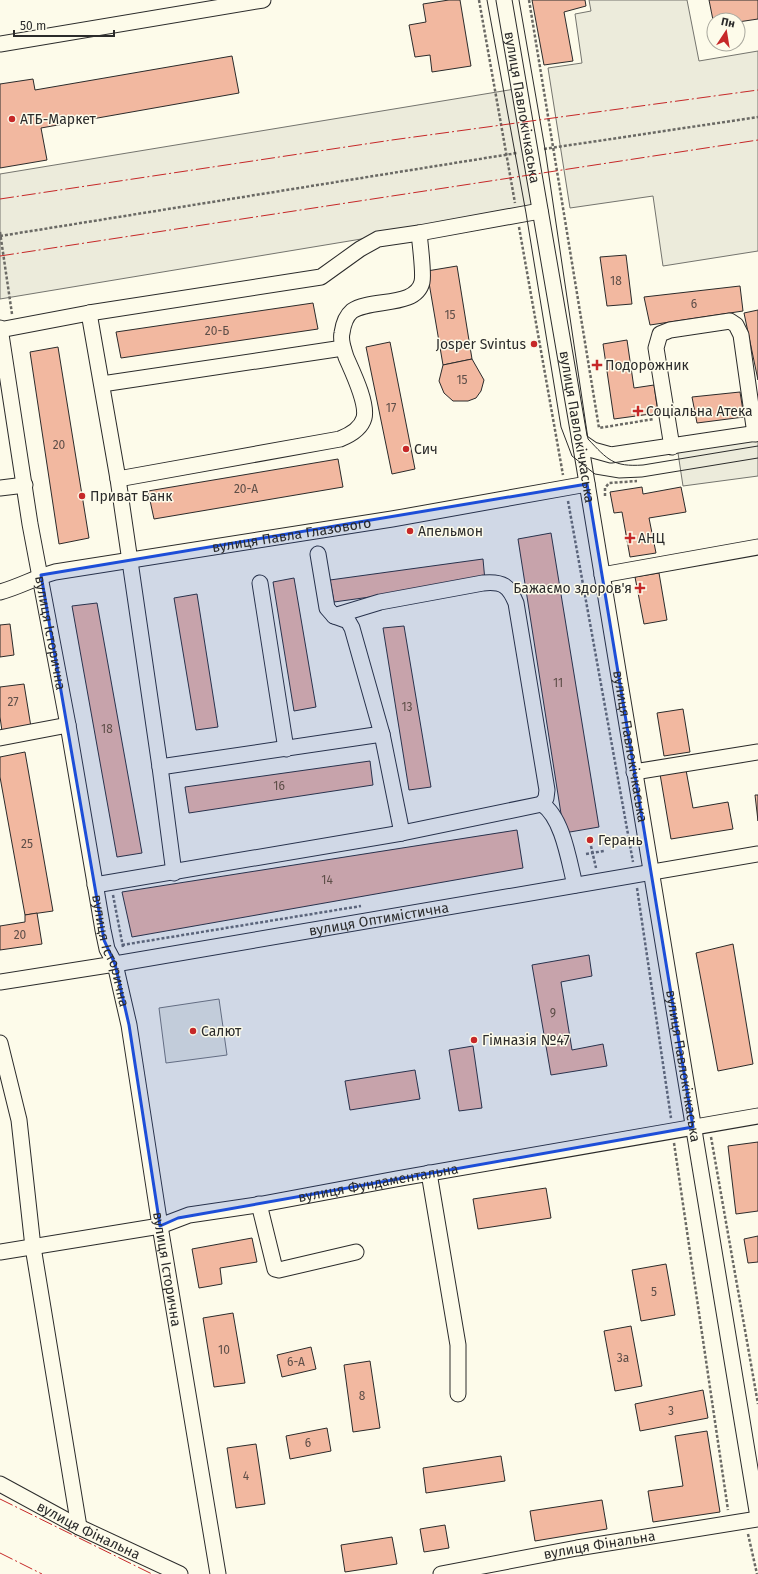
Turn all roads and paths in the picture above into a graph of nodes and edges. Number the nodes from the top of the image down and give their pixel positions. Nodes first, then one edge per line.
1 (263, 0) edge
2 (480, 0) edge
3 (504, 0) edge
4 (529, 0) edge
5 (210, 4) edge
6 (0, 44) edge
7 (758, 117) edge
8 (553, 147) junction
9 (530, 152) junction
10 (507, 155) junction
11 (540, 211) junction
12 (517, 215) junction
13 (419, 233) junction
14 (0, 236) edge
15 (89, 313) junction
16 (0, 329) edge
17 (343, 348) junction
18 (102, 384) junction
19 (667, 416) junction
20 (757, 434) edge
21 (580, 441) junction
22 (672, 447) junction
23 (118, 479) junction
24 (637, 481) dead end
25 (587, 484) junction
26 (25, 485) junction
27 (0, 488) edge
28 (566, 488) junction
29 (604, 498) dead end
30 (758, 547) edge
31 (318, 554) dead end
32 (129, 559) junction
33 (40, 575) junction
34 (602, 575) junction
35 (260, 583) dead end
36 (0, 592) edge
37 (334, 616) junction
38 (68, 725) junction
39 (382, 734) junction
40 (0, 738) edge
41 (286, 749) junction
42 (758, 752) edge
43 (612, 753) dead end
44 (160, 767) junction
45 (634, 772) junction
46 (542, 804) junction
47 (402, 833) junction
48 (592, 846) dead end
49 (604, 851) dead end
50 (593, 853) junction
51 (586, 854) dead end
52 (758, 854) edge
53 (596, 868) dead end
54 (650, 872) junction
55 (174, 873) junction
56 (636, 883) dead end
57 (95, 885) junction
58 (574, 885) junction
59 (114, 964) junction
60 (0, 982) edge
61 (0, 1043) edge
62 (758, 1116) edge
63 (709, 1124) junction
64 (693, 1127) junction
65 (672, 1131) junction
66 (429, 1173) junction
67 (259, 1204) junction
68 (160, 1226) junction
69 (33, 1247) junction
70 (0, 1252) edge
71 (356, 1252) dead end
72 (458, 1394) dead end
73 (758, 1404) edge
74 (0, 1484) edge
75 (754, 1519) edge
76 (730, 1524) junction
77 (79, 1527) junction
78 (180, 1574) edge
79 (218, 1574) edge
80 (441, 1574) edge
81 (757, 1574) edge

1 - 5 street
2 - 10 path
3 - 9 street, вулиця Павлокічкаська
4 - 8 path
5 - 6 street
7 - 8 path
8 - 9 path
8 - 19 path
9 - 10 path
9 - 11 street, вулиця Павлокічкаська
10 - 12 path
10 - 14 path
11 - 12 street
11 - 21 street, вулиця Павлокічкаська
12 - 13 street
12 - 28 path
13 - 15 street
13 - 17 street
15 - 16 street
15 - 18 street
16 - 26 street, вулиця Історична
17 - 18 street
17 - 23 street
18 - 23 street
19 - 20 street
19 - 22 street
20 - 22 street
21 - 22 street
21 - 25 street, вулиця Павлокічкаська
23 - 32 street
24 - 29 path
25 - 28 street, вулиця Павла Глазового
25 - 34 street, вулиця Павлокічкаська
26 - 27 street
26 - 33 street, вулиця Історична
28 - 32 street, вулиця Павла Глазового
28 - 43 path
30 - 34 street
31 - 37 street
32 - 33 street, вулиця Павла Глазового
32 - 44 street
33 - 36 street, вулиця Павла Глазового
33 - 38 street, вулиця Історична
34 - 45 street, вулиця Павлокічкаська
35 - 41 street
37 - 39 street
37 - 46 street
38 - 40 street
38 - 57 street, вулиця Історична
39 - 41 street
39 - 47 street
41 - 44 street
42 - 45 street
44 - 55 street
45 - 54 street, вулиця Павлокічкаська
46 - 47 street
46 - 58 street
47 - 55 street
48 - 50 path
49 - 50 path
50 - 51 path
50 - 53 path
52 - 54 street, вулиця Оптимістична
54 - 58 street, вулиця Оптимістична
54 - 64 street, вулиця Павлокічкаська
55 - 57 street
56 - 65 path
57 - 59 street, вулиця Історична
58 - 59 street, вулиця Оптимістична
59 - 60 street, вулиця Оптимістична
59 - 68 street, вулиця Історична
61 - 69 street
62 - 63 street, вулиця Фундаментальна
63 - 64 street, вулиця Фундаментальна
63 - 73 path
64 - 65 street, вулиця Фундаментальна
64 - 75 street, вулиця Павлокічкаська
65 - 66 street, вулиця Фундаментальна
65 - 76 path
66 - 67 street, вулиця Фундаментальна
66 - 72 street
67 - 68 street, вулиця Фундаментальна
67 - 71 street
68 - 69 street, вулиця Фундаментальна
68 - 79 street, вулиця Історична
69 - 70 street, вулиця Фундаментальна
69 - 77 street
74 - 77 street, вулиця Фінальна
75 - 76 street, вулиця Фінальна
75 - 81 path
76 - 80 street, вулиця Фінальна
77 - 78 street, вулиця Фінальна

